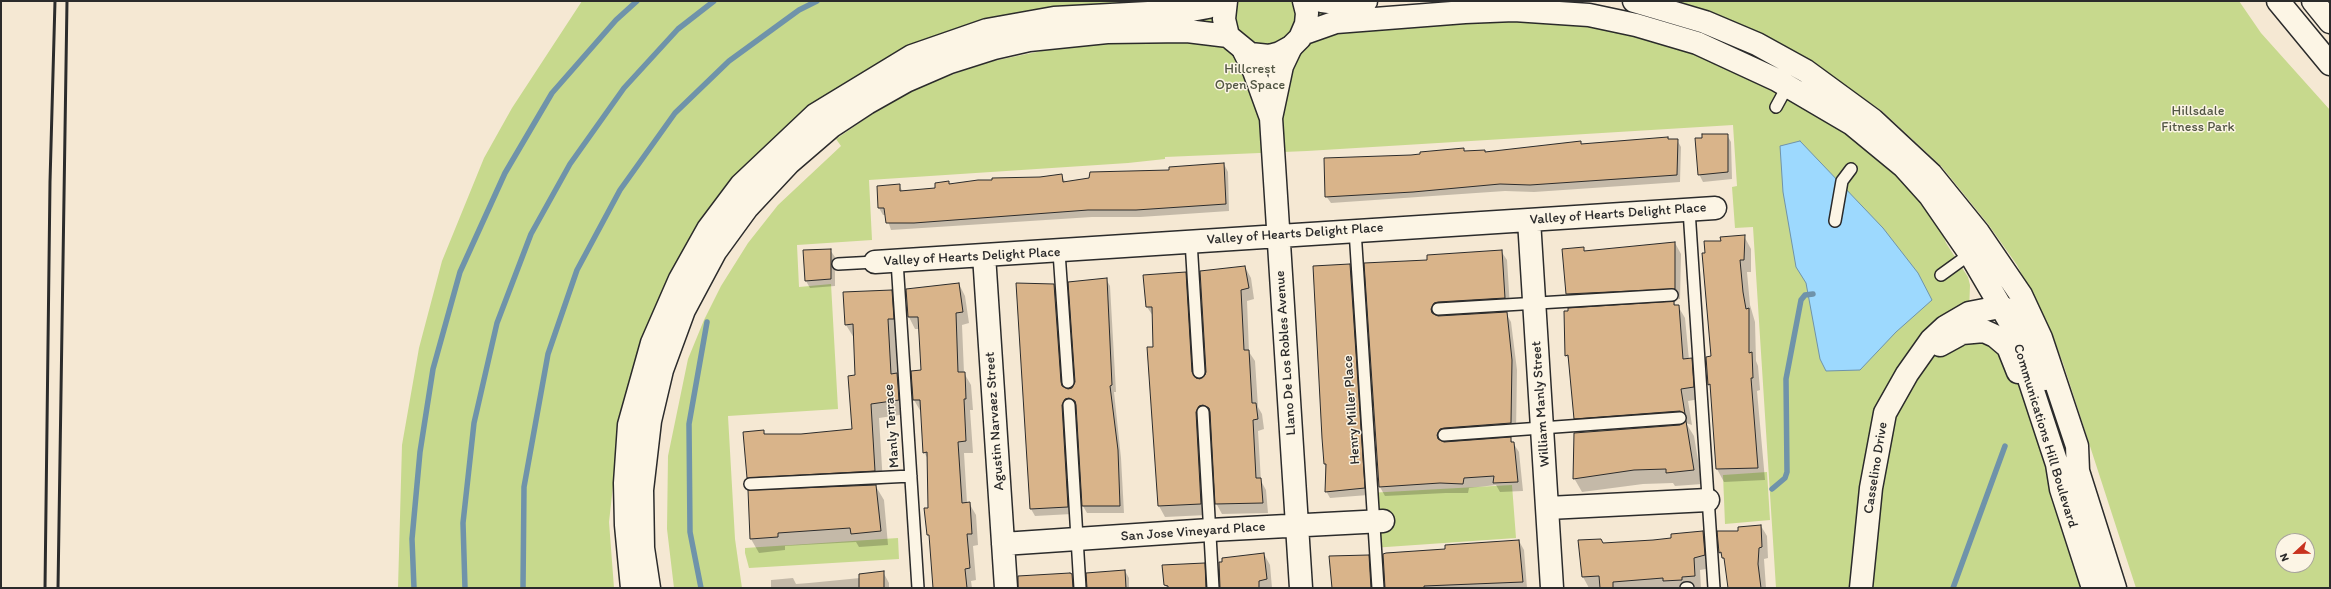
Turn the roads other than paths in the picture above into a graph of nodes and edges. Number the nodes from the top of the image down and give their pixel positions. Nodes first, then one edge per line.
1 (1222, 1) edge
2 (1226, 1) edge
3 (1304, 1) edge
4 (1322, 1) edge
5 (1366, 1) edge
6 (1634, 1) edge
7 (2278, 1) edge
8 (2313, 1) edge
9 (2330, 22) edge
10 (1296, 40) junction
11 (1236, 43) junction
12 (2330, 64) edge
13 (1788, 85) junction
14 (1776, 107) dead end
15 (1271, 118) junction
16 (1851, 169) dead end
17 (1715, 208) dead end
18 (1689, 210) junction
19 (1529, 220) junction
20 (1835, 221) dead end
21 (1355, 230) junction
22 (1278, 236) junction
23 (1191, 241) junction
24 (1059, 252) junction
25 (1970, 254) junction
26 (984, 255) junction
27 (897, 261) junction
28 (875, 262) joint
29 (838, 264) dead end
30 (1941, 275) dead end
31 (1672, 295) dead end
32 (1534, 303) junction
33 (2000, 307) junction
34 (1438, 310) dead end
35 (1918, 358) junction
36 (1199, 372) dead end
37 (1068, 382) dead end
38 (1069, 405) dead end
39 (1203, 412) dead end
40 (1680, 418) dead end
41 (1543, 428) junction
42 (1444, 435) dead end
43 (2078, 471) junction
44 (911, 476) junction
45 (750, 484) dead end
46 (2061, 489) junction
47 (1708, 500) junction
48 (1548, 508) junction
49 (634, 520) junction
50 (1378, 521) junction
51 (1297, 526) junction
52 (1210, 530) junction
53 (1078, 540) junction
54 (1003, 544) junction
55 (632, 588) edge
56 (649, 588) edge
57 (918, 588) edge
58 (1006, 588) edge
59 (1080, 588) edge
60 (1213, 588) edge
61 (1301, 588) edge
62 (1378, 588) edge
63 (1552, 588) edge
64 (1714, 588) edge
65 (1861, 588) edge
66 (2093, 588) edge
67 (2115, 588) edge

1 - 49 street
2 - 11 street, Llano De Los Robles Avenue
3 - 10 street, Llano De Los Robles Avenue
4 - 5 street
6 - 43 street, Communications Hill Boulevard
7 - 12 street
8 - 9 street
10 - 11 street, Communications Hill Boulevard
10 - 13 street, Communications Hill Boulevard
10 - 15 street, Llano De Los Robles Avenue
11 - 15 street, Llano De Los Robles Avenue
11 - 49 street
13 - 14 lane
13 - 25 street, Communications Hill Boulevard
15 - 22 street, Llano De Los Robles Avenue
16 - 20 lane
17 - 18 street, Valley of Hearts Delight Place
18 - 19 street, Valley of Hearts Delight Place
18 - 47 lane
19 - 21 street, Valley of Hearts Delight Place
19 - 32 street, William Manly Street
21 - 22 street, Valley of Hearts Delight Place
21 - 50 lane, Henry Miller Place
22 - 23 street, Valley of Hearts Delight Place
22 - 51 street, Llano De Los Robles Avenue
23 - 24 street, Valley of Hearts Delight Place
23 - 36 lane
24 - 26 street, Valley of Hearts Delight Place
24 - 37 lane
25 - 30 lane
25 - 33 street, Communications Hill Boulevard
26 - 27 street, Valley of Hearts Delight Place
26 - 54 street, Agustin Narvaez Street
27 - 28 street, Valley of Hearts Delight Place
27 - 44 lane, Manly Terrace
28 - 29 lane
31 - 32 lane
32 - 34 lane
32 - 41 street, William Manly Street
33 - 35 street, Casselino Drive
33 - 43 street
33 - 46 street, Communications Hill Boulevard
35 - 46 street
35 - 65 street, Casselino Drive
38 - 53 lane
39 - 52 lane
40 - 41 lane
41 - 42 lane
41 - 48 street, William Manly Street
43 - 67 street, Communications Hill Boulevard
44 - 45 lane
44 - 57 lane, Manly Terrace
46 - 66 street, Communications Hill Boulevard
47 - 48 street
47 - 64 lane
48 - 63 street, William Manly Street
49 - 55 street
49 - 56 street
50 - 51 street, San Jose Vineyard Place
50 - 62 lane, Henry Miller Place
51 - 52 street, San Jose Vineyard Place
51 - 61 street, Llano De Los Robles Avenue
52 - 53 street, San Jose Vineyard Place
52 - 60 lane
53 - 54 street, San Jose Vineyard Place
53 - 59 lane
54 - 58 street, Agustin Narvaez Street

